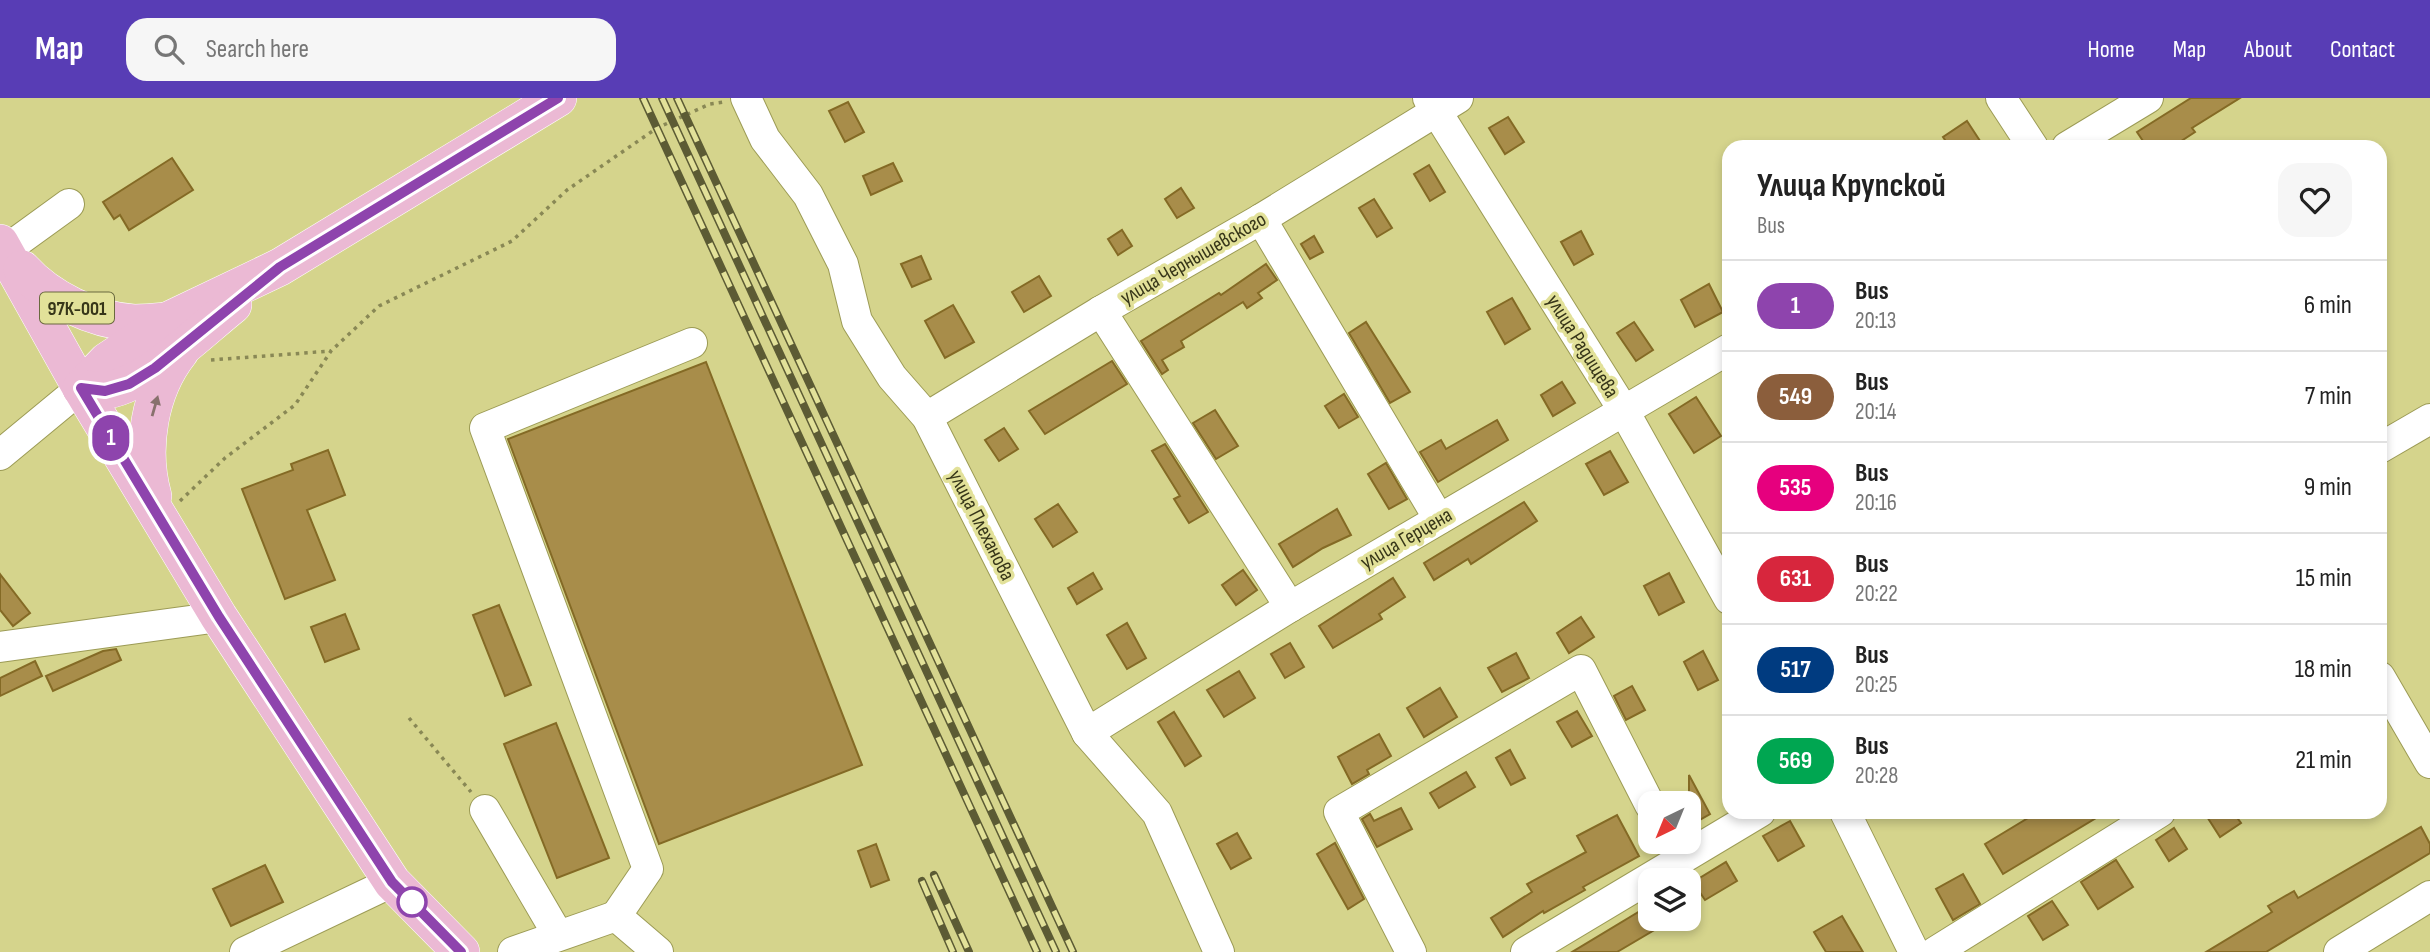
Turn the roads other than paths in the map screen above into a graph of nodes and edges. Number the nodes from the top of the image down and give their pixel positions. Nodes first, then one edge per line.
1 (558, 98) edge
2 (746, 98) edge
3 (2001, 98) edge
4 (2148, 98) edge
5 (1441, 102) edge
6 (2028, 140) edge
7 (2079, 140) edge
8 (69, 204) dead end
9 (1261, 219) junction
10 (2, 249) edge
11 (1101, 311) junction
12 (189, 340) junction
13 (692, 343) dead end
14 (1722, 353) edge
15 (81, 388) junction
16 (1624, 411) junction
17 (927, 417) junction
18 (2430, 418) edge
19 (2387, 444) edge
20 (0, 455) edge
21 (1439, 519) junction
22 (160, 520) junction
23 (1722, 586) edge
24 (1290, 607) junction
25 (219, 617) junction
26 (0, 647) edge
27 (2387, 689) edge
28 (1087, 733) junction
29 (2430, 762) edge
30 (1643, 791) edge
31 (485, 810) road end
32 (1745, 819) edge
33 (1848, 819) edge
34 (2149, 819) edge
35 (1701, 839) edge
36 (1670, 854) edge
37 (392, 882) junction
38 (2430, 896) edge
39 (616, 916) junction
40 (558, 935) junction
41 (244, 952) edge
42 (461, 952) edge
43 (513, 952) edge
44 (658, 952) edge
45 (1219, 952) edge
46 (1411, 952) edge
47 (1526, 952) edge
48 (1914, 952) edge
49 (1935, 952) edge
50 (2339, 952) edge

1 - 12 main road
2 - 17 street, улица Плеханова
3 - 6 street
4 - 7 street
5 - 9 street, улица Чернышевского
5 - 16 street, улица Радищева
8 - 10 street
9 - 11 street, улица Чернышевского
9 - 21 street
10 - 12 main road, 97К-001
10 - 15 main road, 97К-001
11 - 17 street, улица Чернышевского
11 - 24 street
12 - 15 main road
22 -> 12 main road
13 - 39 street
14 - 16 street, улица Герцена
15 - 20 street
15 - 22 main road
16 - 21 street, улица Герцена
16 - 23 street, улица Радищева
17 - 28 street, улица Плеханова
18 - 19 street
21 - 24 street, улица Герцена
22 - 25 main road
24 - 28 street, улица Герцена
25 - 26 street
25 - 37 main road
27 - 29 street
28 - 45 street, улица Плеханова
30 - 46 street
31 - 40 street
32 - 35 street
33 - 48 street
34 - 49 street
36 - 47 street
37 - 41 street
37 - 42 main road
38 - 50 street
39 - 40 street
39 - 44 street
40 - 43 street

